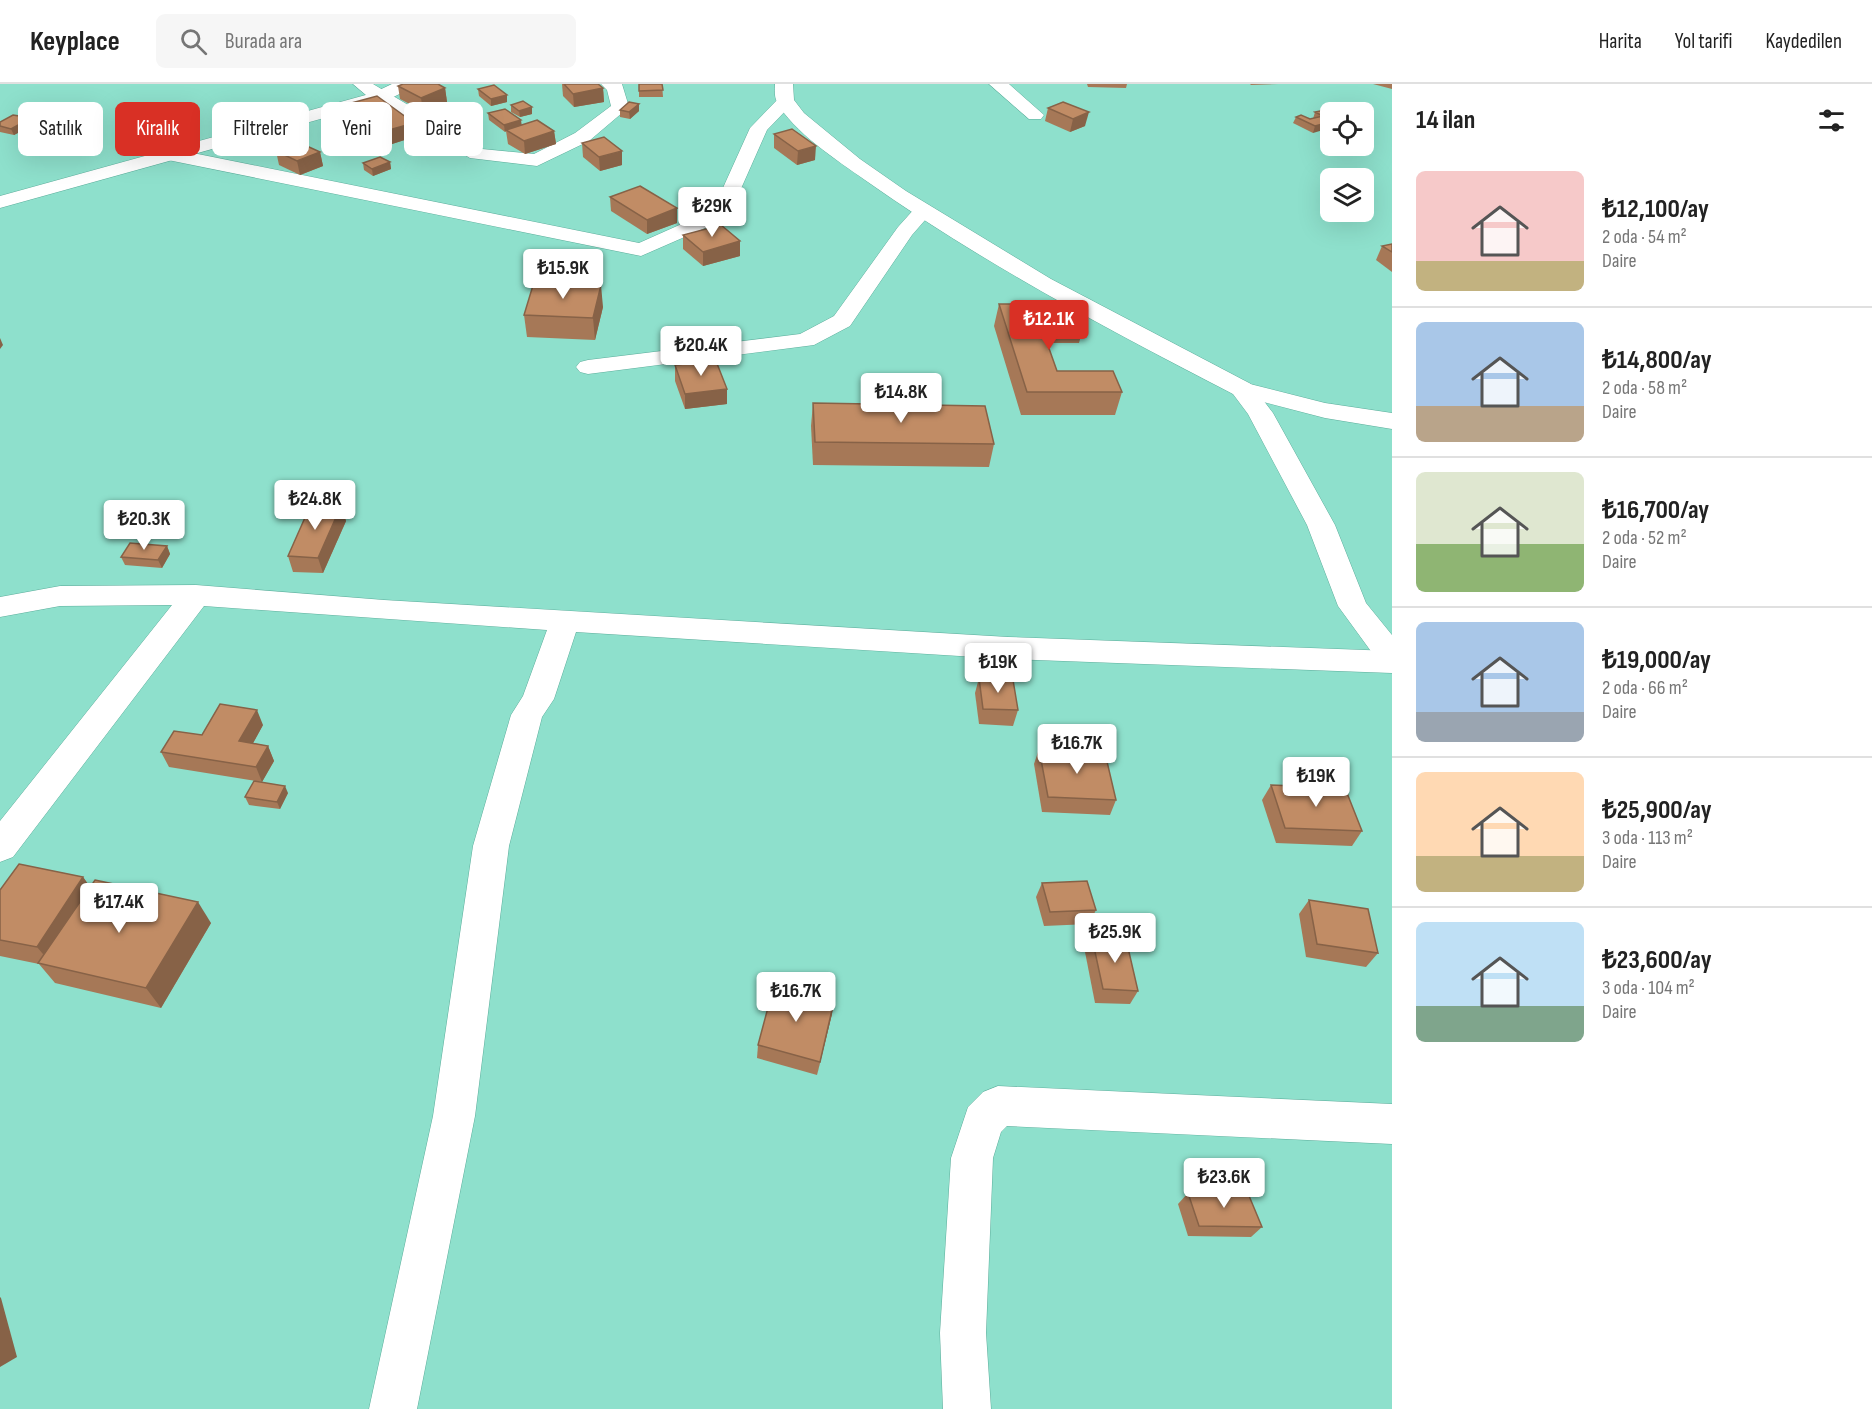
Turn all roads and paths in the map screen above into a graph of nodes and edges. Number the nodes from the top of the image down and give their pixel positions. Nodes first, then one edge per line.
1 (362, 84) edge
2 (406, 84) edge
3 (610, 84) edge
4 (998, 84) edge
5 (785, 93) edge
6 (379, 97) junction
7 (1035, 115) dead end
8 (200, 145) edge
9 (161, 156) edge
10 (178, 156) edge
11 (0, 202) edge
12 (923, 211) junction
13 (588, 367) dead end
14 (1242, 389) junction
15 (1392, 421) edge
16 (196, 595) junction
17 (0, 607) edge
18 (565, 621) junction
19 (1390, 666) edge
20 (0, 847) edge
21 (1392, 1124) edge
22 (393, 1409) edge
23 (968, 1409) edge

1 - 6 street
2 - 6 street
3 - 6 street
4 - 7 street
5 - 10 street
5 - 12 street
6 - 8 street
9 - 11 street
12 - 13 street
12 - 14 street
14 - 15 street
14 - 19 street
16 - 17 street
16 - 18 street
16 - 20 street
18 - 19 street
18 - 22 street
21 - 23 street

